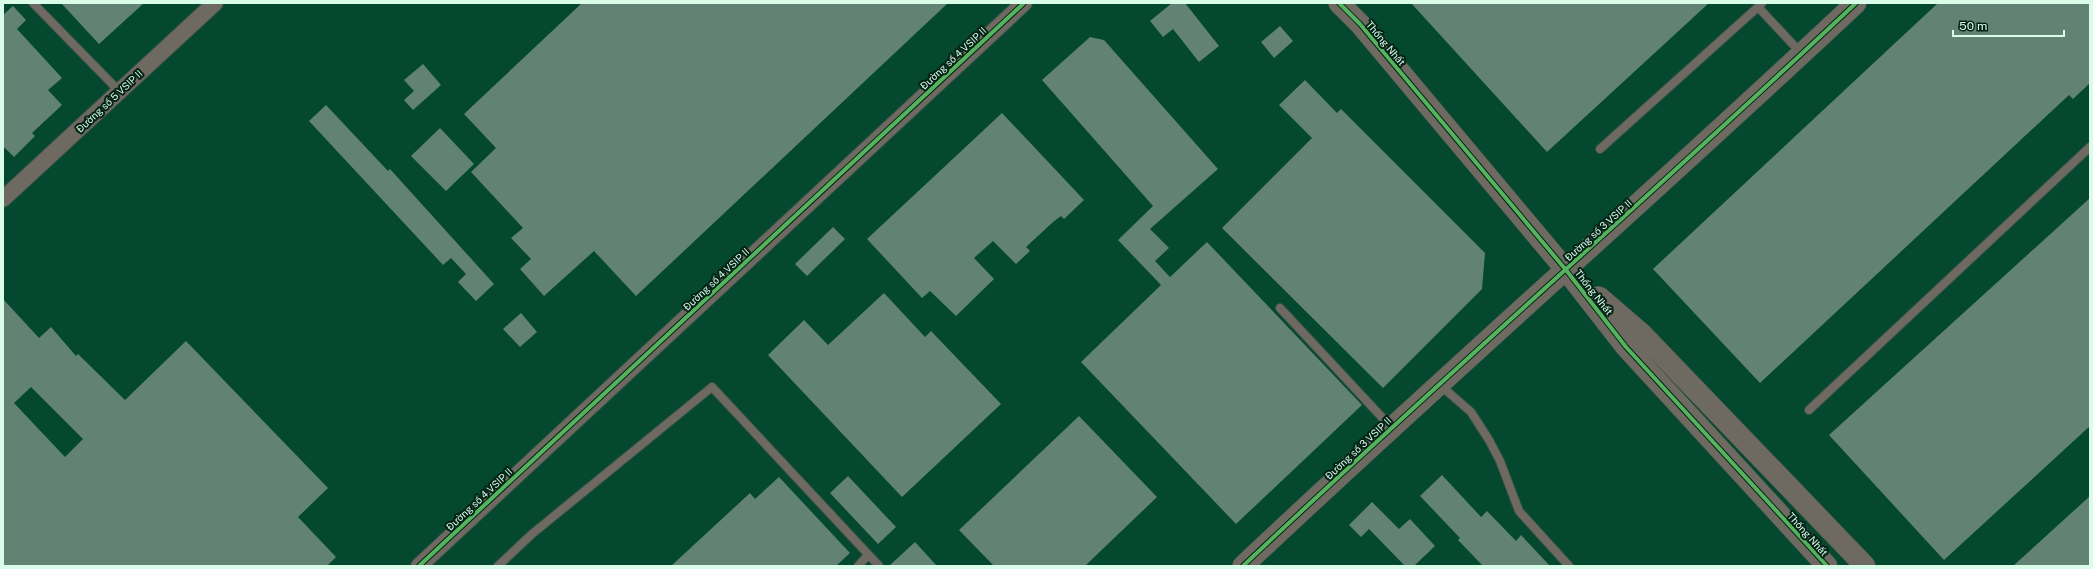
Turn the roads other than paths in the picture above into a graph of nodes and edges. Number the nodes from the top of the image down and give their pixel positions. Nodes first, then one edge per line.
1 (33, 3) edge
2 (215, 3) edge
3 (1024, 3) edge
4 (1339, 3) edge
5 (1856, 3) edge
6 (1760, 5) edge
7 (1802, 54) junction
8 (119, 91) junction
9 (2090, 147) edge
10 (1600, 149) dead end
11 (3, 199) edge
12 (1566, 270) junction
13 (1280, 308) dead end
14 (1440, 385) junction
15 (1809, 410) dead end
16 (1391, 428) junction
17 (868, 554) junction
18 (419, 566) edge
19 (498, 566) edge
20 (858, 566) edge
21 (879, 566) edge
22 (1243, 566) edge
23 (1569, 566) edge
24 (1827, 566) edge
25 (1865, 566) edge

1 - 8 lane
2 - 8 street, Đường số 5 VSIP II
3 - 18 street, Đường số 4 VSIP II
4 - 12 street, Thống Nhất
5 - 7 street, Đường số 3 VSIP II
6 - 7 lane
6 - 10 lane
7 - 12 street, Đường số 3 VSIP II
8 - 11 street, Đường số 5 VSIP II
9 - 15 lane
12 - 14 street, Đường số 3 VSIP II
12 - 24 street, Thống Nhất
12 - 25 street, Thống Nhất
13 - 16 lane
14 - 16 street, Đường số 3 VSIP II
14 - 23 lane
16 - 22 street, Đường số 3 VSIP II
17 - 19 lane
17 - 20 lane
17 - 21 lane

